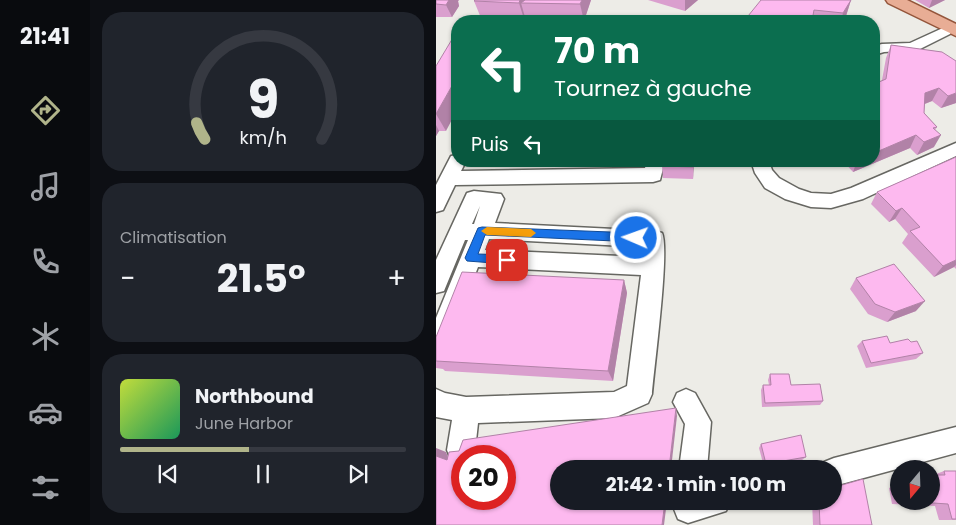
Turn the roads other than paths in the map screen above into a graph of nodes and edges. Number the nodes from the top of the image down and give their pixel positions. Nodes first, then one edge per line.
1 (894, 0) edge
2 (952, 33) edge
3 (880, 49) edge
4 (956, 149) edge
5 (454, 167) edge
6 (655, 167) edge
7 (762, 167) edge
8 (449, 178) junction
9 (436, 205) edge
10 (459, 231) junction
11 (481, 232) junction
12 (471, 258) junction
13 (653, 266) junction
14 (436, 284) edge
15 (436, 348) edge
16 (436, 402) edge
17 (686, 402) dead end
18 (466, 410) junction
19 (956, 440) edge
20 (462, 445) edge
21 (694, 460) edge
22 (842, 470) edge

1 - 2 main road
2 - 3 street
4 - 7 street
5 - 8 street
6 - 8 street
8 - 9 street
10 - 11 street
10 - 11 street
10 - 14 street
11 - 12 street
11 - 13 street
12 - 13 street
12 - 15 street
13 - 18 street
16 - 18 street
17 - 21 street
18 - 20 street
19 - 22 street

